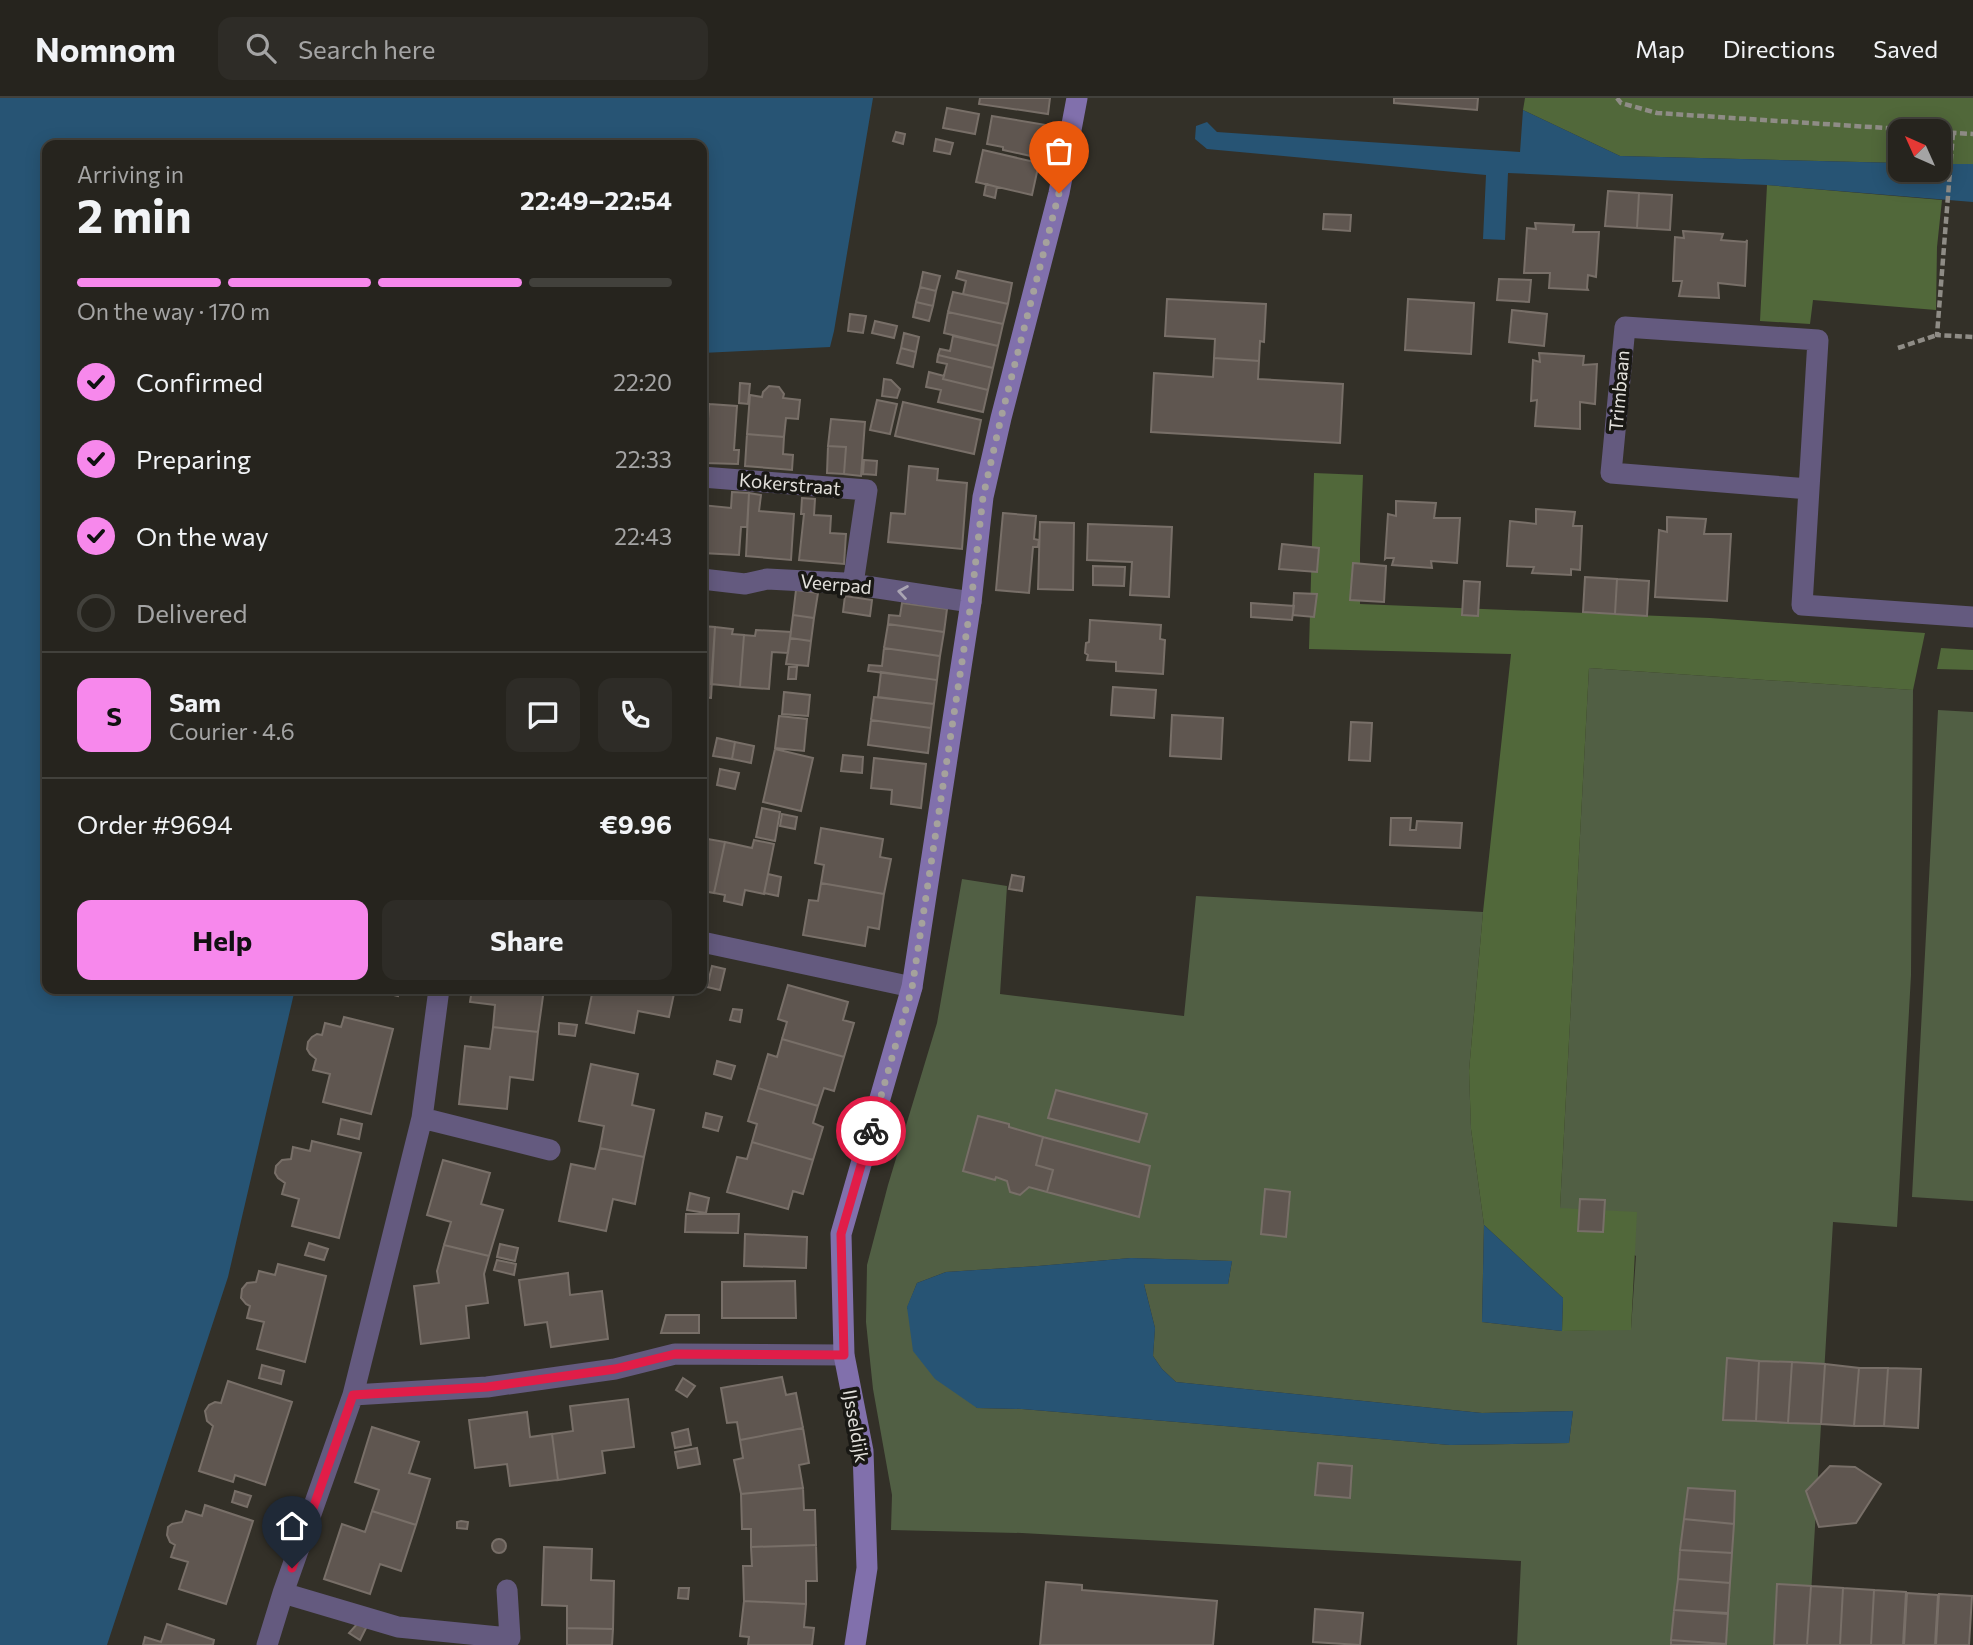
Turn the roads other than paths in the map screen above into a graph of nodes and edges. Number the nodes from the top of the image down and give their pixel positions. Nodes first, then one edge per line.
1 (1077, 98) edge
2 (707, 477) edge
3 (1809, 489) junction
4 (707, 580) edge
5 (853, 584) junction
6 (971, 603) junction
7 (1973, 617) edge
8 (707, 943) edge
9 (912, 988) junction
10 (438, 994) edge
11 (422, 1118) junction
12 (550, 1150) dead end
13 (844, 1355) junction
14 (353, 1395) junction
15 (507, 1590) dead end
16 (283, 1593) junction
17 (267, 1645) edge
18 (855, 1645) edge

1 - 6 street, IJsseldijk
2 - 5 street, Kokerstraat
3 - 3 street, Trimbaan
3 - 7 street, Trimbaan
4 - 5 street, Veerpad
6 -> 5 street, Veerpad
6 - 9 street, IJsseldijk
8 - 9 street
9 - 13 street, IJsseldijk
10 - 11 street
11 - 12 street
11 - 14 street
13 - 14 street
13 - 18 street, IJsseldijk
14 - 16 street
15 - 16 street
16 - 17 street

